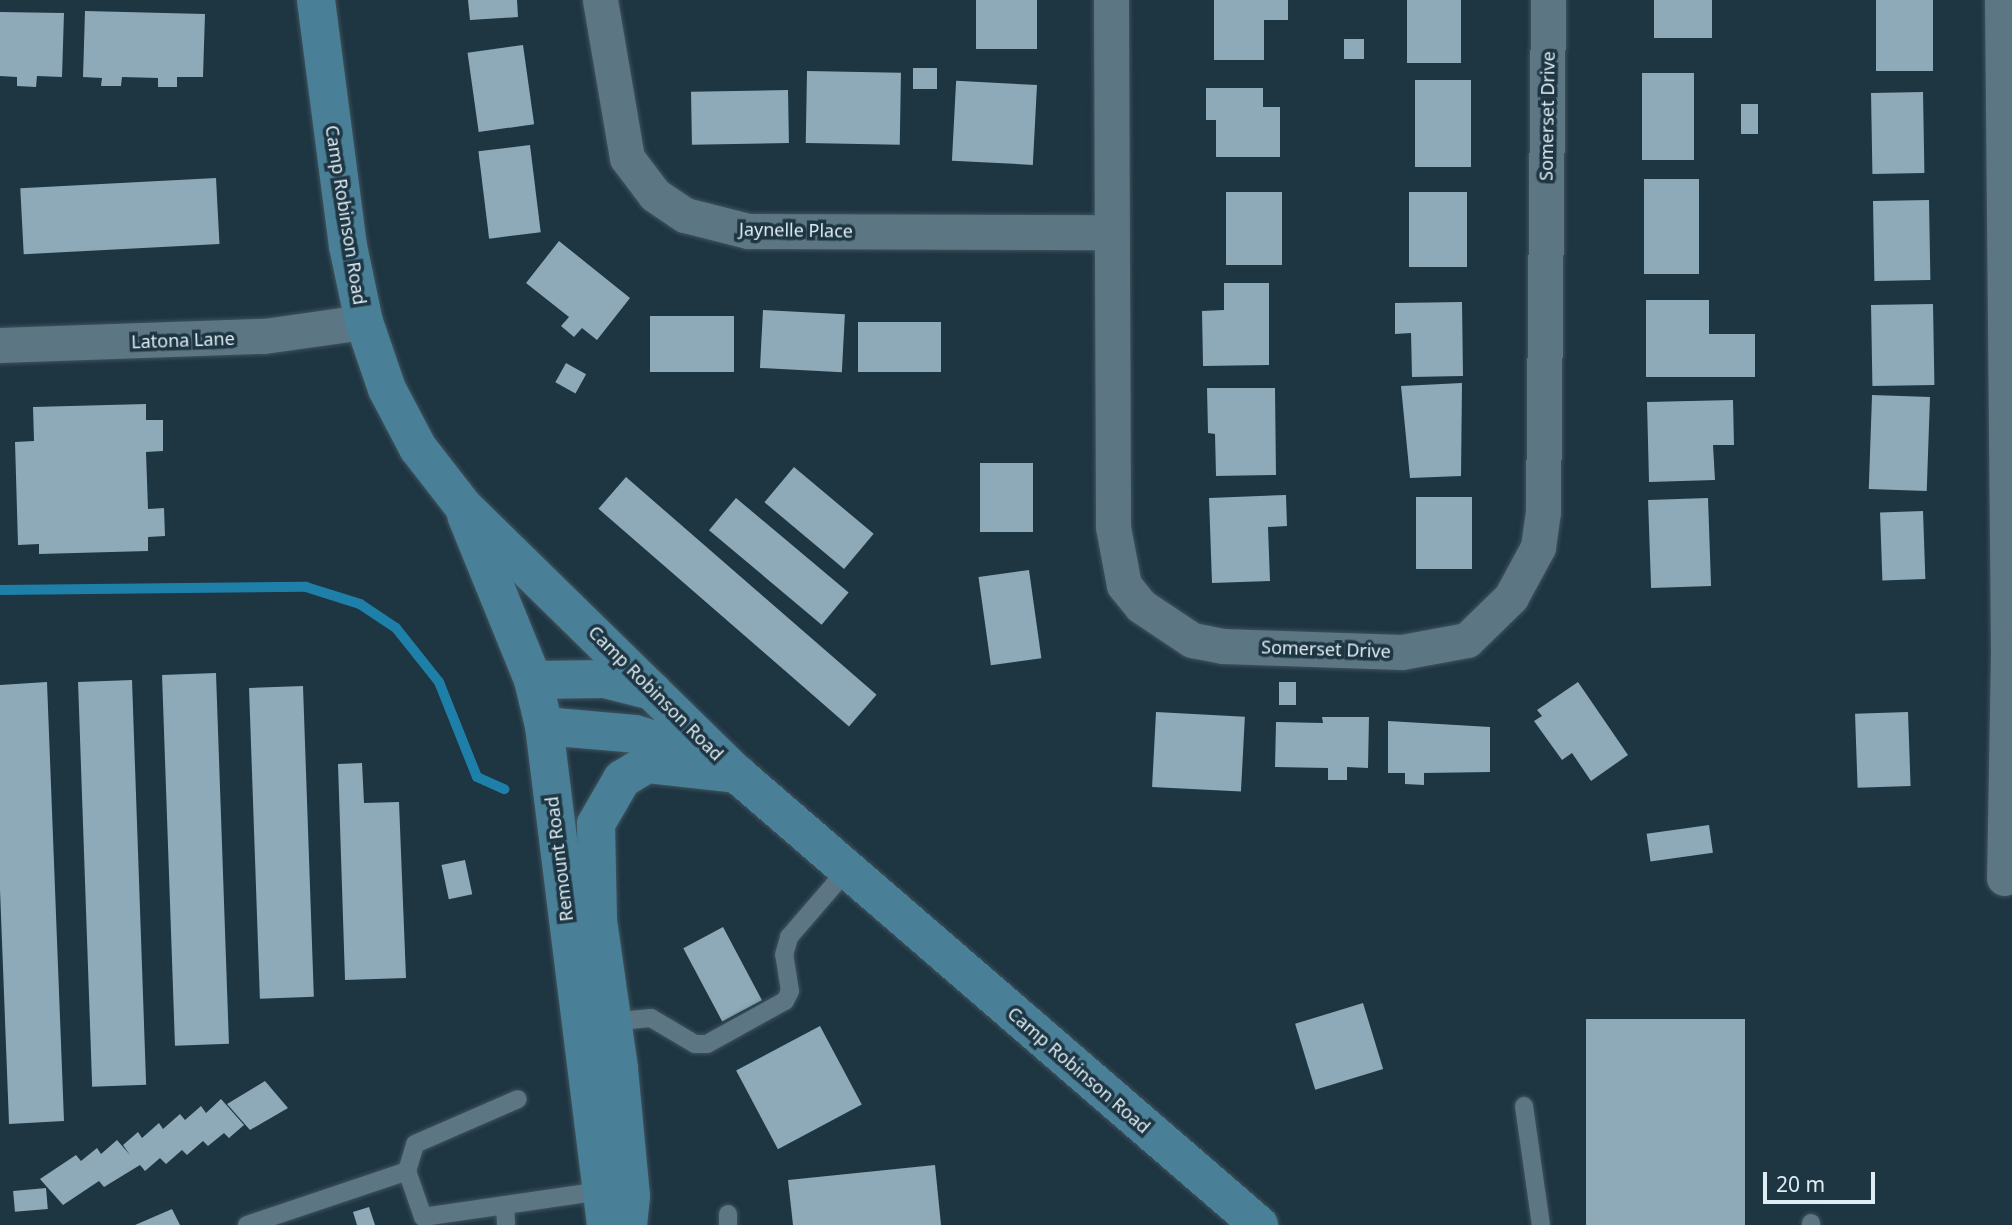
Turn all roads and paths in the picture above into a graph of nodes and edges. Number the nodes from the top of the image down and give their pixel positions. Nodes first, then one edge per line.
1 (316, 0) edge
2 (600, 0) edge
3 (1111, 0) edge
4 (1548, 0) edge
5 (2002, 0) edge
6 (1111, 232) junction
7 (364, 322) junction
8 (0, 345) edge
9 (463, 506) junction
10 (2010, 653) edge
11 (533, 680) junction
12 (653, 692) junction
13 (544, 726) junction
14 (737, 774) junction
15 (846, 871) junction
16 (2004, 878) dead end
17 (596, 1025) junction
18 (518, 1099) dead end
19 (1524, 1106) dead end
20 (399, 1174) junction
21 (505, 1205) junction
22 (603, 1208) edge
23 (424, 1221) edge
24 (247, 1225) edge
25 (506, 1225) edge
26 (628, 1225) edge
27 (1259, 1225) edge
28 (1541, 1225) edge

1 - 7 street, Camp Robinson Road
2 - 6 street, Jaynelle Place
3 - 6 street, Somerset Drive
4 - 6 street, Somerset Drive
5 - 10 street
7 - 8 street, Latona Lane
7 - 9 street, Camp Robinson Road
9 - 11 street, Remount Road
9 - 12 street, Camp Robinson Road
10 - 16 street
11 - 12 street
11 - 13 street, Remount Road
12 - 14 street, Camp Robinson Road
13 - 14 street
13 - 17 street, Remount Road
14 - 15 street, Camp Robinson Road
14 - 17 street
15 - 17 lane
15 - 27 street, Camp Robinson Road
17 - 22 street, Remount Road
17 - 26 street
18 - 20 lane
19 - 28 lane
20 - 23 lane
20 - 24 lane
21 - 22 lane
21 - 23 lane
21 - 25 lane

